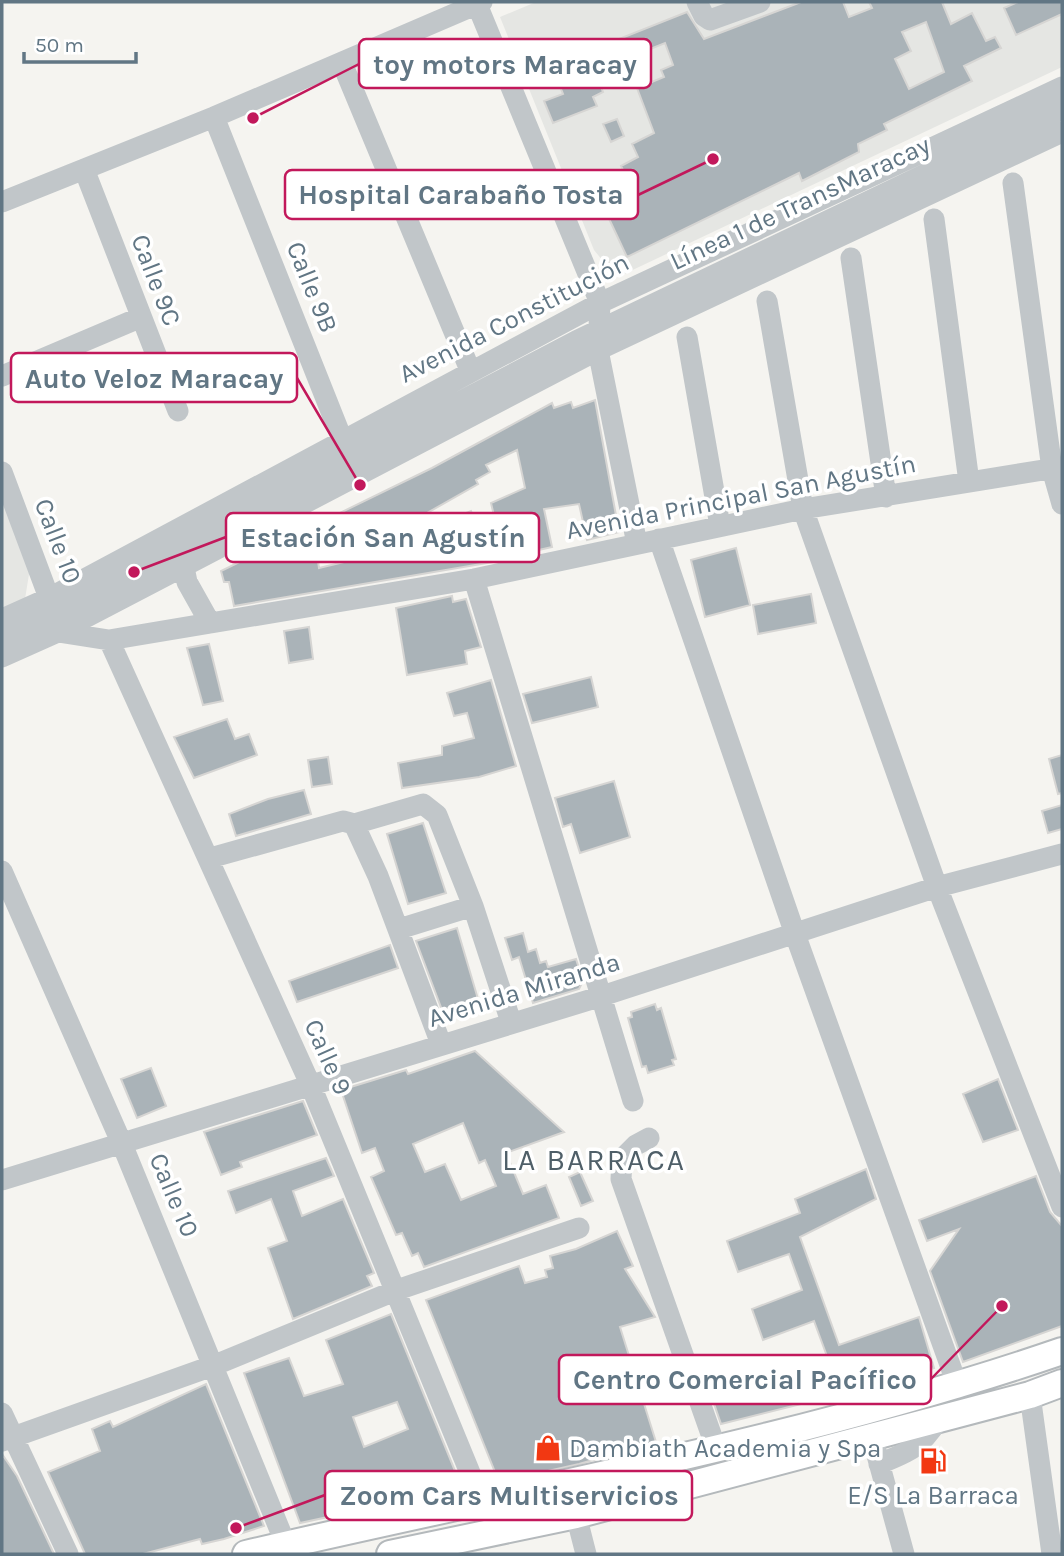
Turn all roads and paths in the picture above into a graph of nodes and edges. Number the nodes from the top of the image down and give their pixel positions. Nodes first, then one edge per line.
1 (696, 2) edge
2 (760, 2) edge
3 (478, 3) edge
4 (342, 63) junction
5 (1062, 87) edge
6 (1062, 109) edge
7 (214, 117) junction
8 (1062, 132) edge
9 (84, 169) junction
10 (1013, 183) dead end
11 (2, 202) edge
12 (934, 219) dead end
13 (850, 258) dead end
14 (767, 300) dead end
15 (600, 303) junction
16 (139, 318) junction
17 (687, 337) dead end
18 (598, 340) junction
19 (470, 370) junction
20 (2, 376) edge
21 (178, 411) dead end
22 (342, 439) junction
23 (1057, 468) edge
24 (2, 472) edge
25 (969, 482) junction
26 (886, 497) junction
27 (1062, 504) edge
28 (803, 509) junction
29 (720, 526) junction
30 (659, 539) junction
31 (637, 544) junction
32 (184, 567) junction
33 (474, 579) junction
34 (55, 614) junction
35 (2, 619) edge
36 (210, 623) junction
37 (2, 638) edge
38 (109, 640) junction
39 (2, 657) edge
40 (354, 824) junction
41 (1062, 854) edge
42 (209, 858) junction
43 (2, 871) edge
44 (937, 887) junction
45 (472, 906) junction
46 (398, 929) junction
47 (795, 934) junction
48 (602, 996) junction
49 (511, 1022) junction
50 (440, 1044) junction
51 (311, 1086) junction
52 (634, 1101) dead end
53 (649, 1138) dead end
54 (122, 1144) junction
55 (2, 1180) edge
56 (1062, 1207) edge
57 (579, 1228) dead end
58 (397, 1290) junction
59 (1062, 1351) edge
60 (215, 1365) junction
61 (1062, 1383) edge
62 (958, 1387) junction
63 (1030, 1395) junction
64 (2, 1413) edge
65 (938, 1420) junction
66 (872, 1437) junction
67 (7, 1440) edge
68 (716, 1448) junction
69 (880, 1464) junction
70 (482, 1502) junction
71 (576, 1514) junction
72 (286, 1545) junction
73 (68, 1554) edge
74 (246, 1554) edge
75 (390, 1554) edge
76 (586, 1554) edge
77 (904, 1554) edge
78 (1052, 1554) edge

1 - 2 street
3 - 4 street
3 - 15 street
4 - 7 street
4 - 19 street
5 - 15 street, Avenida Constitución
6 - 18 street, Línea 1 de TransMaracay
7 - 9 street
7 - 22 street, Calle 9B
8 - 18 street, Avenida Constitución
9 - 11 street
9 - 16 street, Calle 9C
10 - 23 street
12 - 25 street
13 - 26 street
14 - 28 street
15 - 18 street
15 - 19 street, Avenida Constitución
16 - 20 street
16 - 21 street, Calle 9C
17 - 29 street
18 - 31 street
18 - 32 street, Avenida Constitución
18 - 34 street, Línea 1 de TransMaracay
19 - 22 street, Avenida Constitución
22 - 34 street, Avenida Constitución
23 - 25 street, Avenida Principal San Agustín
23 - 27 street
24 - 34 street, Calle 10
25 - 26 street, Avenida Principal San Agustín
26 - 28 street, Avenida Principal San Agustín
28 - 29 street, Avenida Principal San Agustín
28 - 44 street
29 - 30 street, Avenida Principal San Agustín
30 - 31 street, Avenida Principal San Agustín
30 - 47 street
31 - 33 street, Avenida Principal San Agustín
32 - 34 street, Avenida Constitución
32 - 36 street
33 - 36 street, Avenida Principal San Agustín
33 - 48 street
34 - 35 street, Avenida Constitución
34 - 37 street, Línea 1 de TransMaracay
34 - 38 street, Avenida Principal San Agustín
34 - 39 street, Avenida Constitución
36 - 38 street, Avenida Principal San Agustín
38 - 42 street, Calle 9
40 - 42 street
40 - 45 street
40 - 46 street
41 - 44 street, Avenida Miranda
42 - 51 street, Calle 9
43 - 54 street, Calle 10
44 - 47 street, Avenida Miranda
44 - 56 street
45 - 46 street
45 - 49 street
46 - 50 street
47 - 48 street, Avenida Miranda
47 - 62 street
48 - 49 street, Avenida Miranda
48 - 52 street
49 - 50 street, Avenida Miranda
50 - 51 street, Avenida Miranda
51 - 54 street, Avenida Miranda
51 - 58 street, Calle 9
53 - 68 street
54 - 55 street, Avenida Miranda
54 - 60 street, Calle 10
57 - 58 street
58 - 60 street
58 - 70 street, Calle 9
59 - 62 main road
60 - 67 street
60 - 72 street, Calle 10
61 - 63 main road
62 - 68 main road
63 - 65 main road
63 - 78 street
64 - 67 street
65 - 66 main road
65 - 69 street
66 - 69 street
66 - 71 main road
67 - 73 street
68 - 70 main road
69 - 77 street
70 - 72 main road
71 - 75 main road
71 - 76 street
72 - 74 main road

